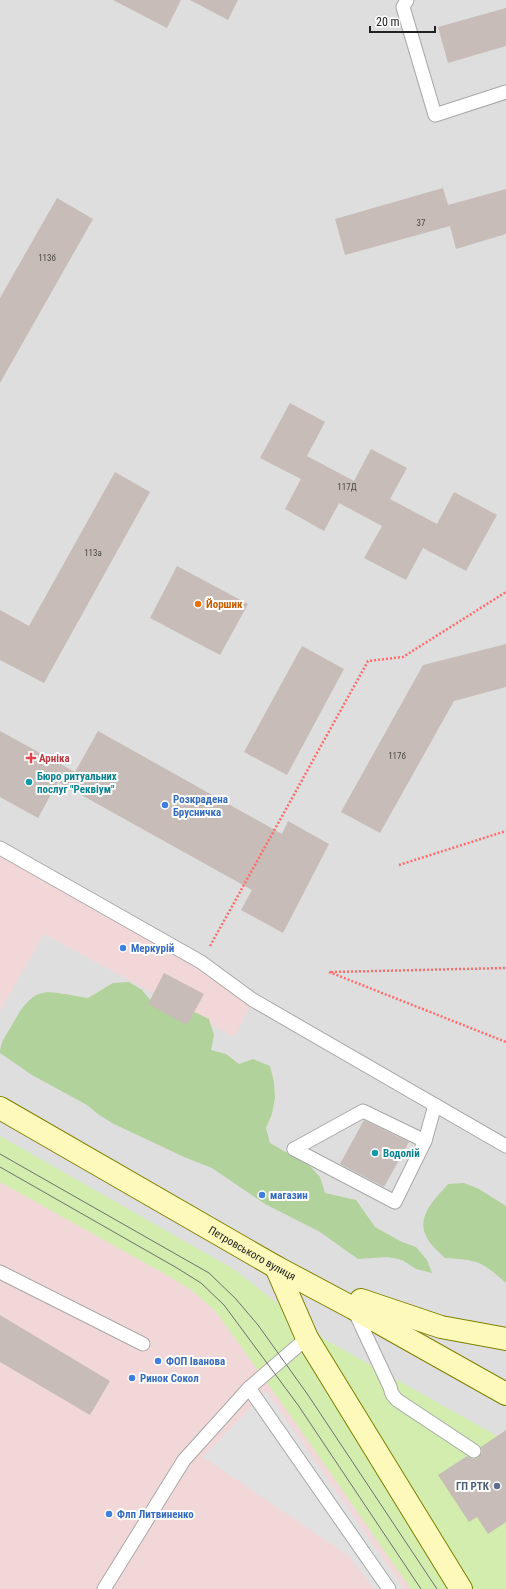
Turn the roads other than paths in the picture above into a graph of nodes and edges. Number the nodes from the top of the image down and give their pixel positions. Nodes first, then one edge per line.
1 (407, 0) edge
2 (506, 92) edge
3 (0, 848) edge
4 (435, 1105) junction
5 (0, 1108) edge
6 (425, 1141) junction
7 (506, 1146) edge
8 (276, 1267) junction
9 (0, 1272) edge
10 (353, 1308) junction
11 (307, 1338) junction
12 (506, 1339) edge
13 (143, 1344) dead end
14 (249, 1388) junction
15 (506, 1394) edge
16 (474, 1451) dead end
17 (104, 1589) edge
18 (389, 1589) edge
19 (461, 1589) edge

1 - 2 lane
3 - 4 lane
4 - 6 lane
4 - 7 lane
5 - 8 main road, Петровського вулиця
6 - 6 lane
8 - 10 main road, Петровського вулиця
8 - 11 main road
8 - 12 main road
9 - 13 lane
10 - 15 main road, Петровського вулиця
10 - 16 lane
11 - 14 lane
11 - 19 main road
14 - 17 lane
14 - 18 lane

